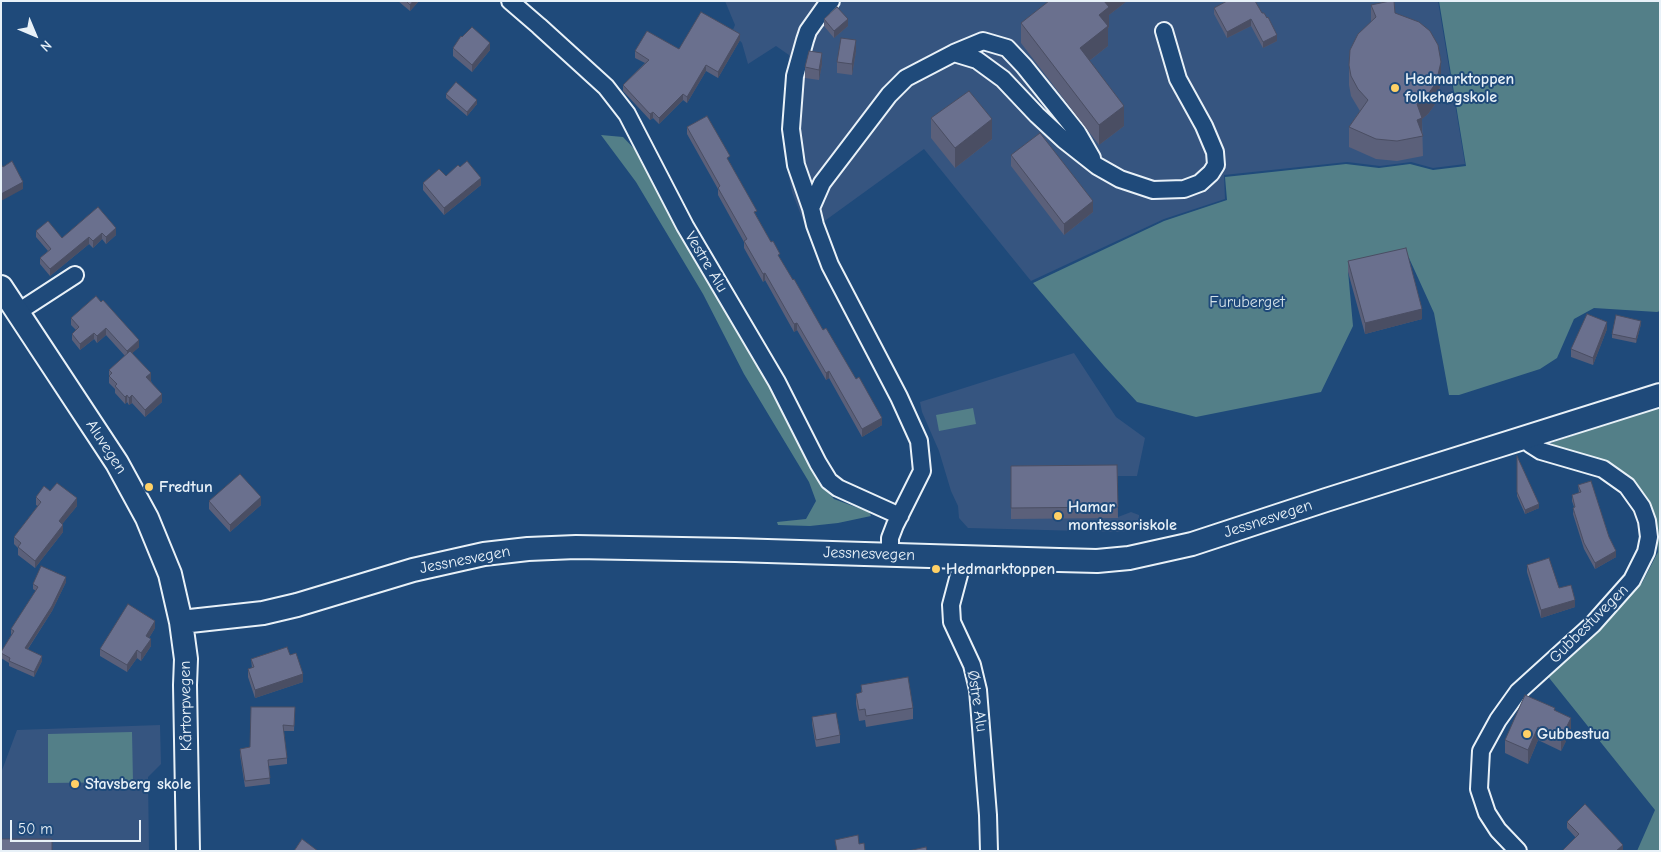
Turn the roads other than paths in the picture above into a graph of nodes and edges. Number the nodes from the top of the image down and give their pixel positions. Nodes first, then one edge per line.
1 (510, 1) edge
2 (831, 1) edge
3 (1164, 31) dead end
4 (954, 52) junction
5 (1097, 166) junction
6 (811, 208) junction
7 (75, 275) dead end
8 (1, 287) edge
9 (18, 312) junction
10 (1660, 395) edge
11 (1527, 436) junction
12 (900, 516) junction
13 (890, 554) junction
14 (962, 557) junction
15 (181, 622) junction
16 (188, 851) edge
17 (989, 851) edge
18 (1518, 851) edge

1 - 12 street, Vestre Alu
2 - 6 street
3 - 5 street
4 - 5 street
4 - 5 street
4 - 6 street
6 - 12 street
7 - 9 street
8 - 9 main road, Aluvegen
9 - 15 main road, Aluvegen
10 - 11 main road, Jessnesvegen
11 - 14 main road, Jessnesvegen
11 - 18 street, Gubbestuvegen
12 - 13 street
13 - 14 main road, Jessnesvegen
13 - 15 main road, Jessnesvegen
14 - 17 street, Østre Alu
15 - 16 main road, Kårtorpvegen

